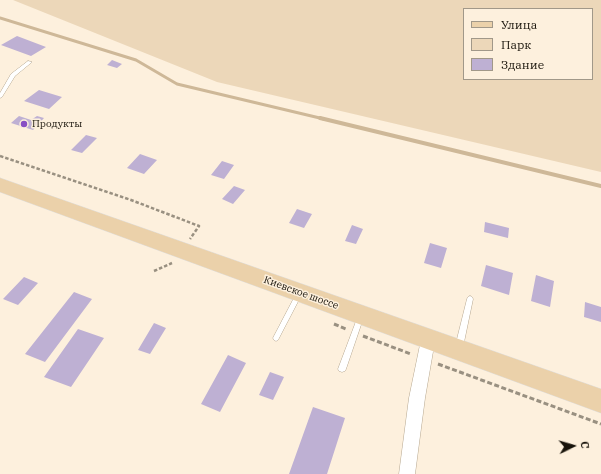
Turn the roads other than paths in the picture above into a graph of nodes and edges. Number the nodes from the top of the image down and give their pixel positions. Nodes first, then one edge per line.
1 (30, 62) dead end
2 (0, 97) edge
3 (0, 185) edge
4 (300, 292) junction
5 (470, 300) dead end
6 (358, 324) junction
7 (276, 338) dead end
8 (427, 349) junction
9 (458, 350) junction
10 (342, 369) dead end
11 (601, 401) edge
12 (407, 474) edge

1 - 2 lane
3 - 4 main road, Киевское шоссе
4 - 6 main road, Киевское шоссе
4 - 7 lane
5 - 9 lane
6 - 8 main road, Киевское шоссе
6 - 10 lane
8 - 9 main road, Киевское шоссе
8 - 12 street
9 - 11 main road, Киевское шоссе

